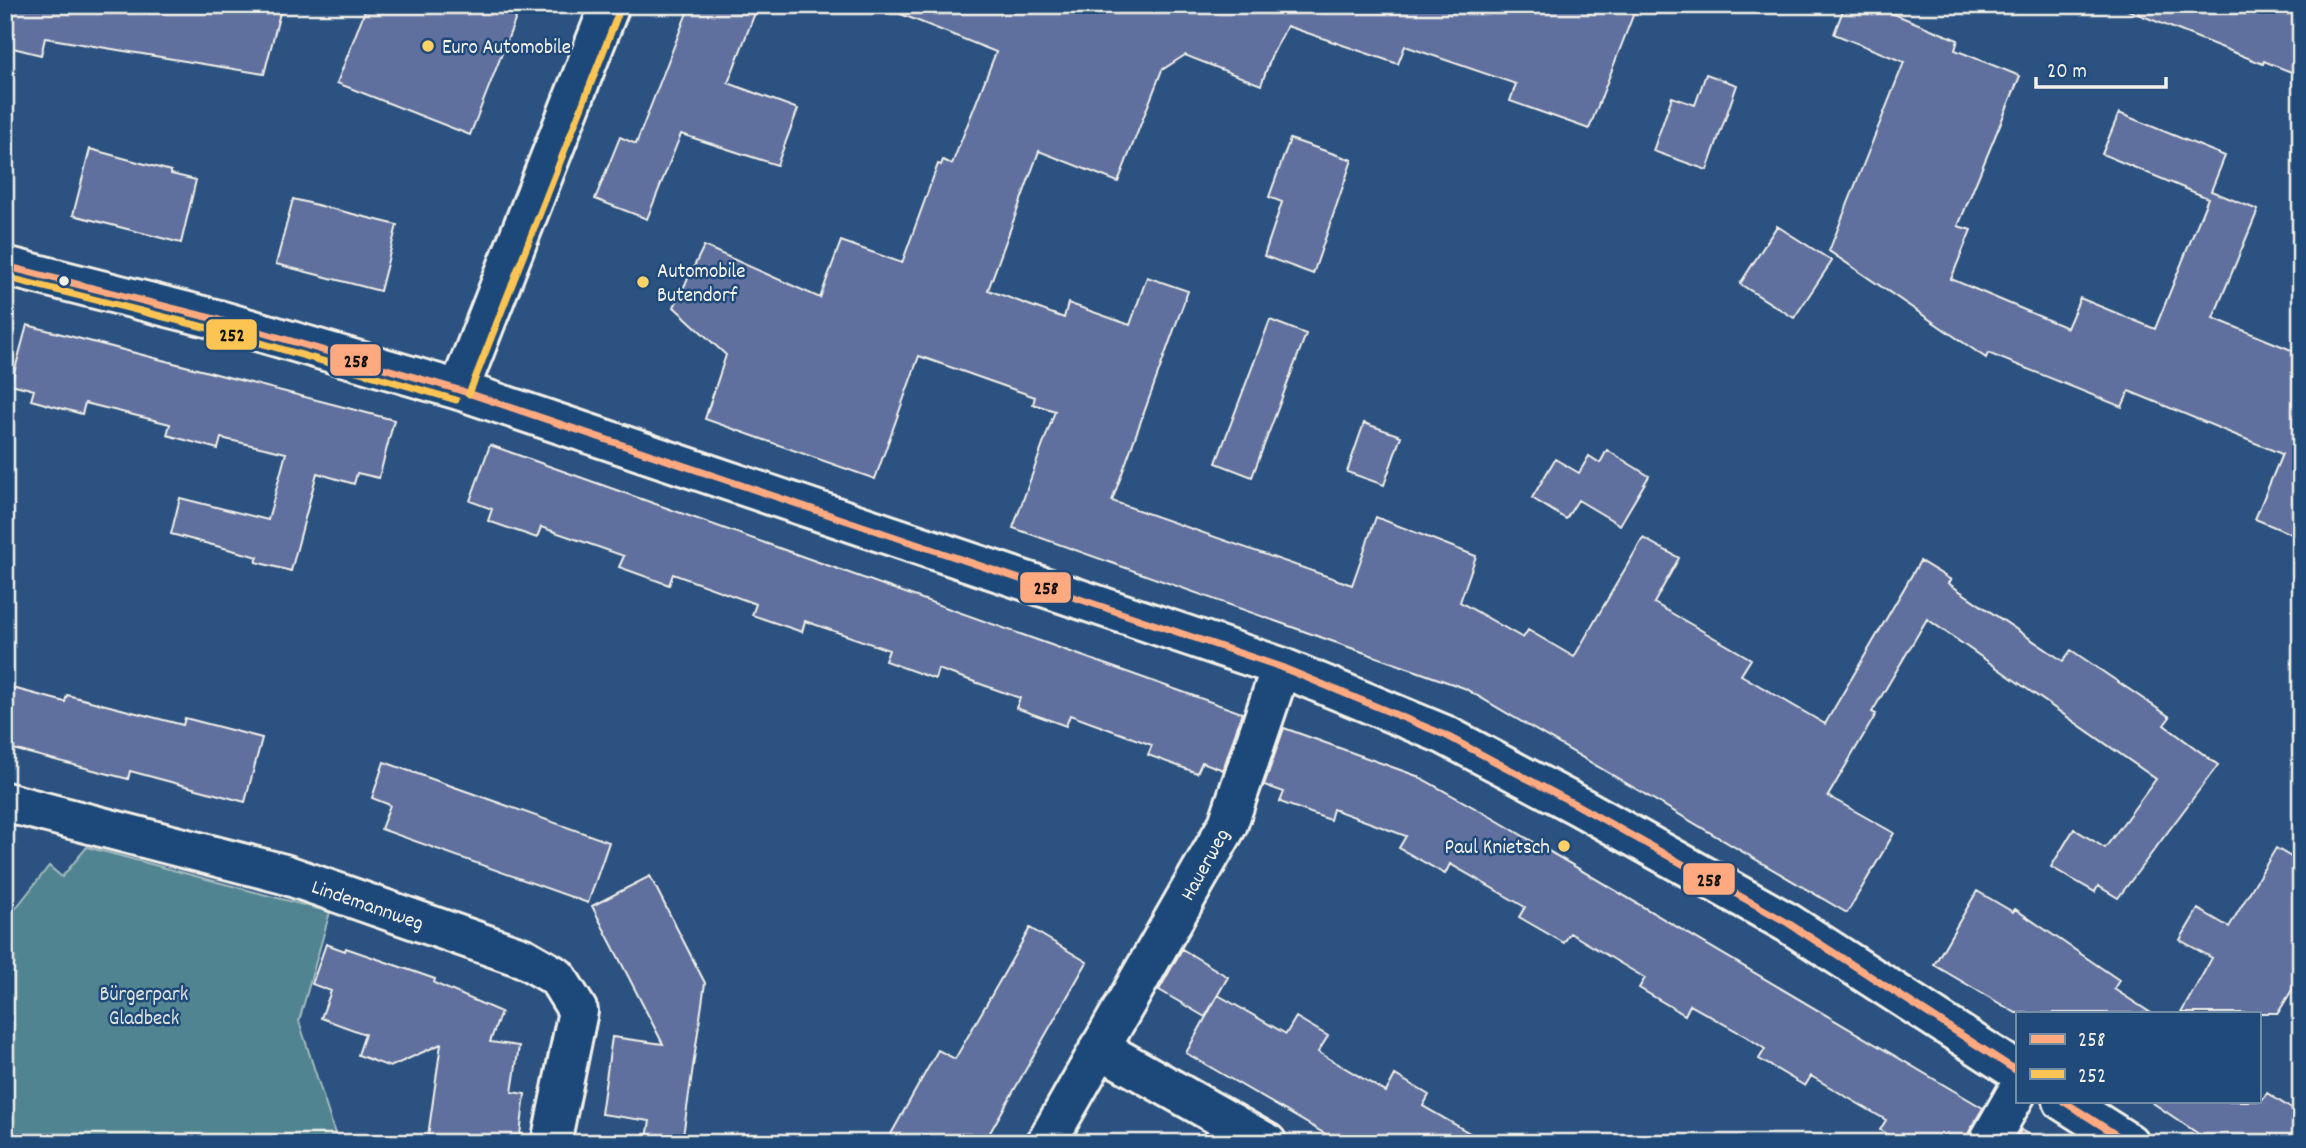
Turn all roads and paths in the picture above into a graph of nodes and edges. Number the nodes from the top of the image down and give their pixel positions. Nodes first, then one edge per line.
1 (610, 5) edge
2 (5, 266) edge
3 (459, 390) junction
4 (1281, 667) junction
5 (5, 802) edge
6 (1100, 1048) junction
7 (2016, 1071) edge
8 (2016, 1095) edge
9 (2065, 1102) edge
10 (551, 1143) edge
11 (1046, 1143) edge
12 (1267, 1143) edge
13 (1988, 1143) edge
14 (2129, 1143) edge

1 - 3 street
2 - 3 street
3 - 4 street
4 - 6 street, Hauerweg
4 - 7 street
5 - 10 street, Lindemannweg
6 - 11 street, Hauerweg
6 - 12 street
8 - 13 street
9 - 14 street

